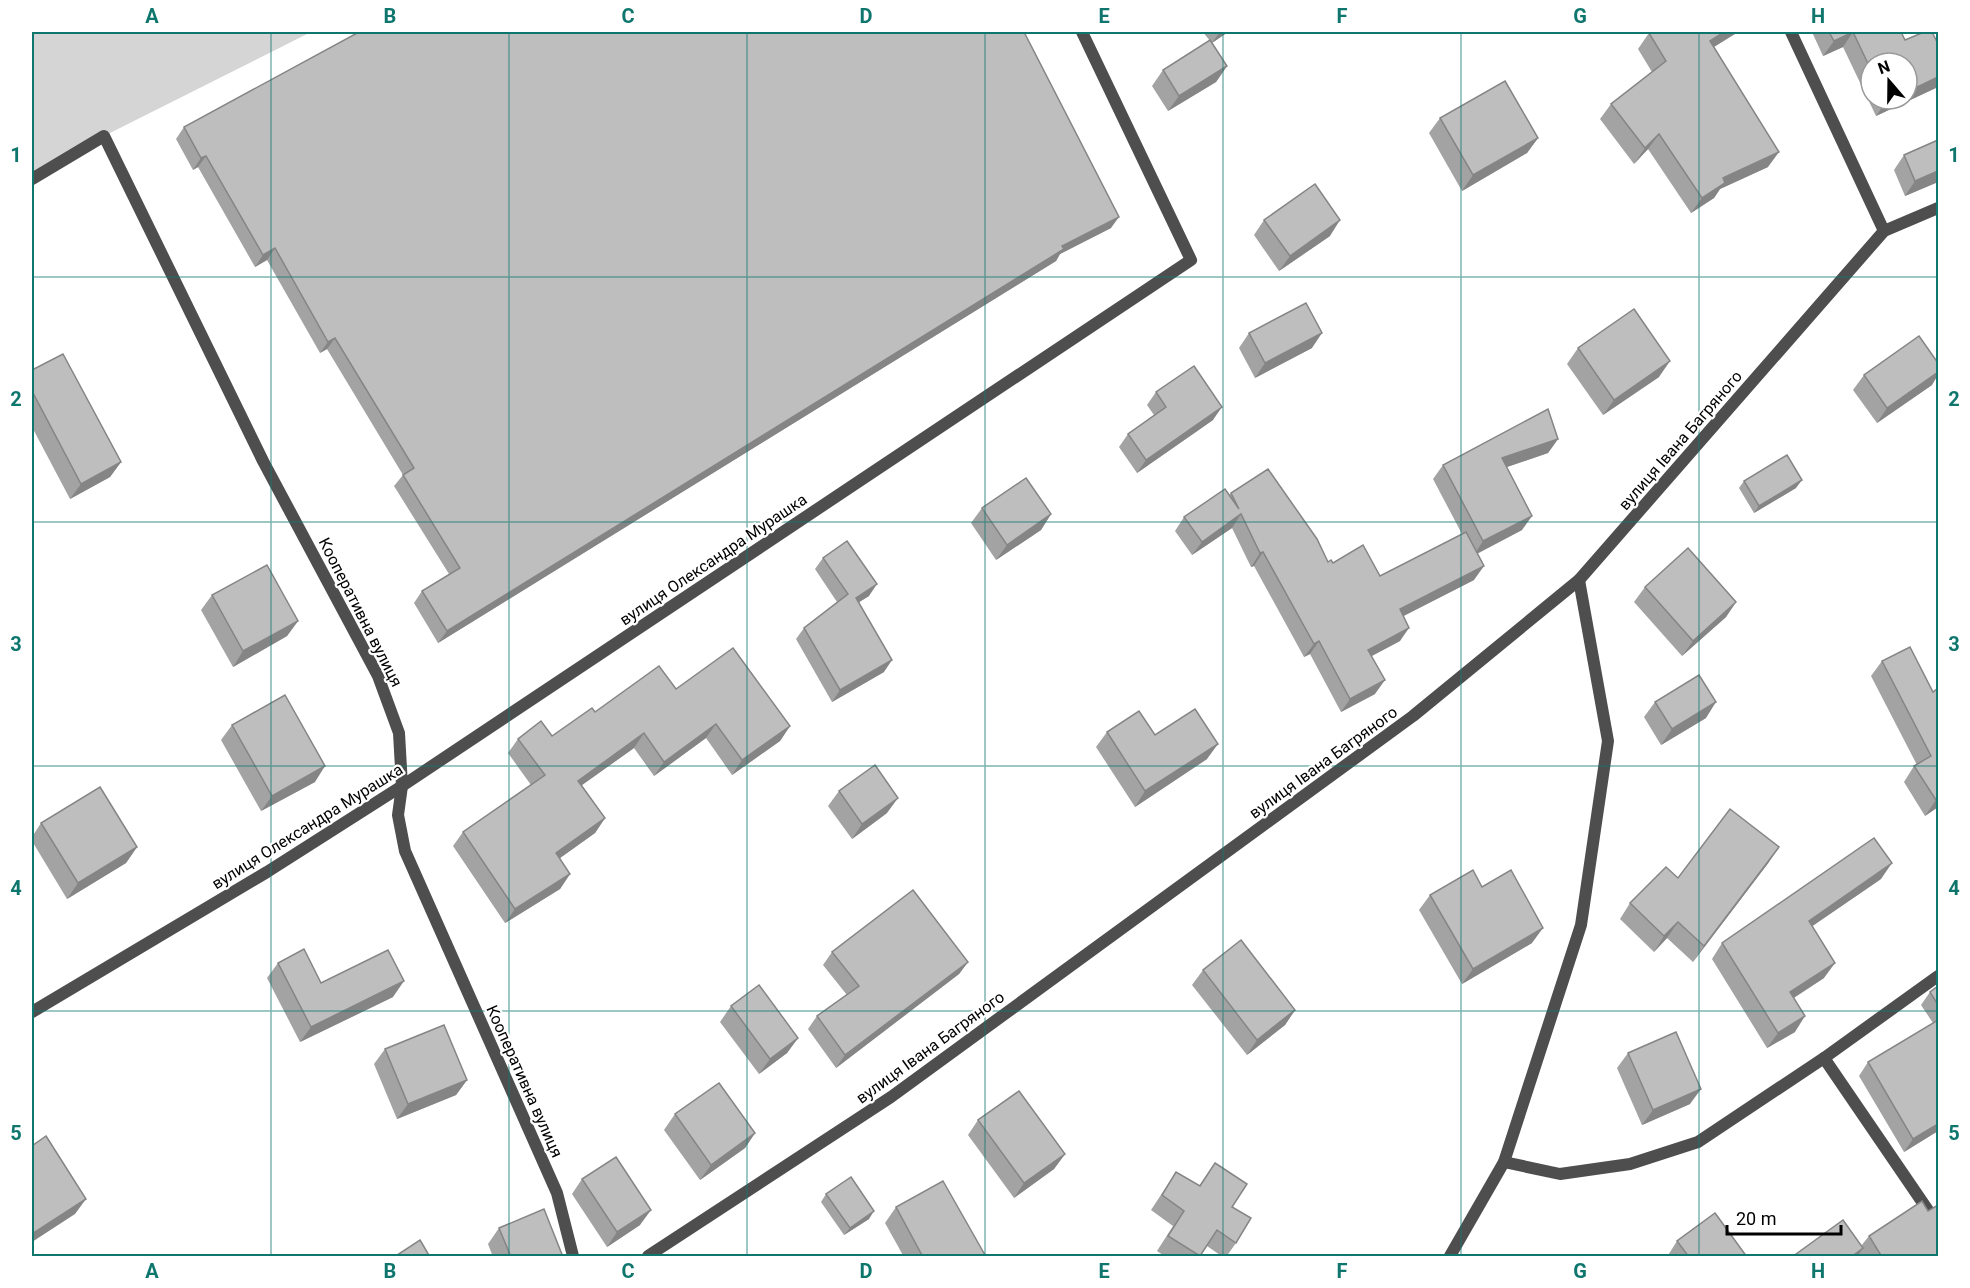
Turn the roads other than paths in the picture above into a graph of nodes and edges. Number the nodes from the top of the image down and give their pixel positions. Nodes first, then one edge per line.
1 (1082, 32) edge
2 (1791, 32) edge
3 (32, 179) edge
4 (1938, 208) edge
5 (1884, 231) junction
6 (1580, 580) junction
7 (402, 786) junction
8 (1938, 976) edge
9 (32, 1012) edge
10 (1824, 1058) junction
11 (1504, 1162) junction
12 (1938, 1225) edge
13 (573, 1257) edge
14 (648, 1257) edge
15 (1450, 1257) edge

1 - 7 street, вулиця Олександра Мурашка
2 - 5 street
3 - 7 street, Кооперативна вулиця
4 - 5 street, вулиця Івана Багряного
5 - 6 street, вулиця Івана Багряного
6 - 11 street
6 - 14 street, вулиця Івана Багряного
7 - 9 street, вулиця Олександра Мурашка
7 - 13 street, Кооперативна вулиця
8 - 10 street
10 - 11 street
10 - 12 street
11 - 15 street

